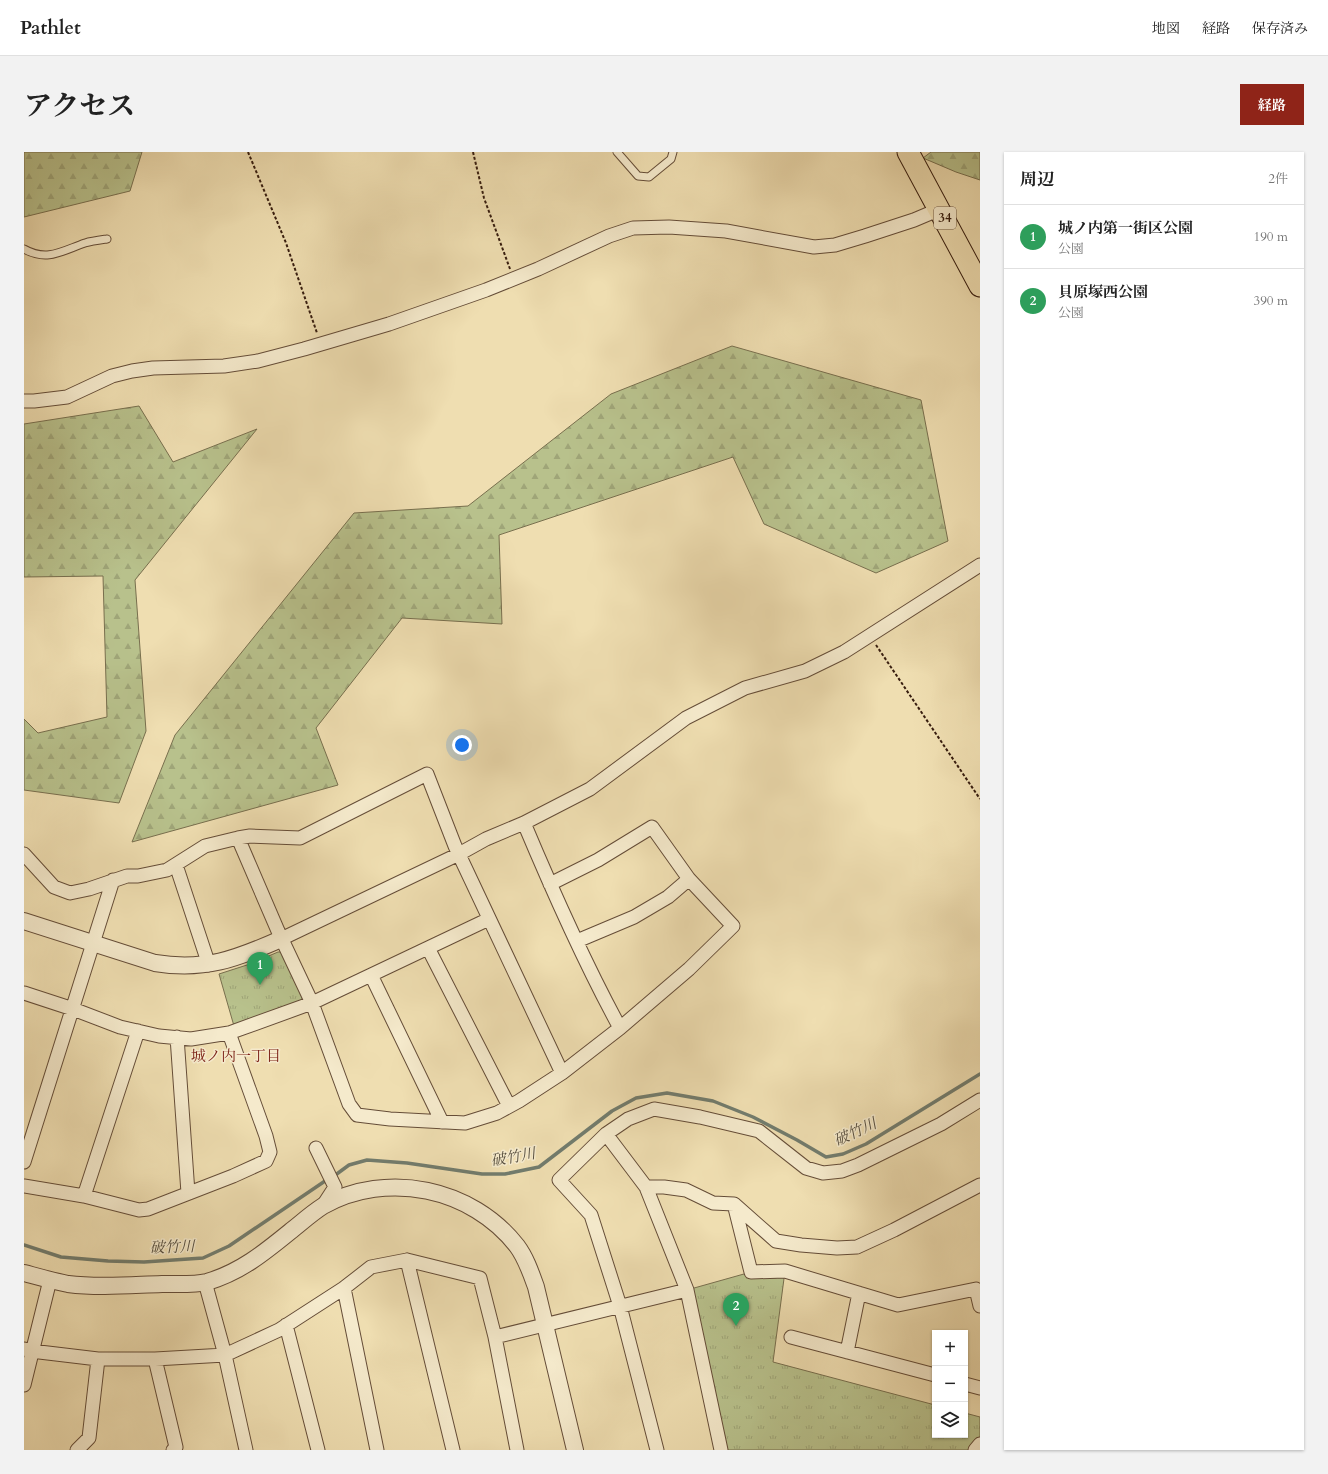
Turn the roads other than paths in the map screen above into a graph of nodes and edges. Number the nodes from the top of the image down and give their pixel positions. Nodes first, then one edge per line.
1 (617, 152) edge
2 (673, 152) edge
3 (908, 152) edge
4 (940, 209) junction
5 (107, 239) dead end
6 (24, 248) edge
7 (980, 286) edge
8 (24, 401) edge
9 (980, 565) edge
10 (524, 823) junction
11 (238, 838) junction
12 (24, 854) edge
13 (459, 854) junction
14 (176, 865) junction
15 (689, 879) junction
16 (113, 880) junction
17 (550, 884) junction
18 (489, 919) junction
19 (24, 921) edge
20 (281, 939) junction
21 (577, 941) junction
22 (93, 944) junction
23 (428, 948) junction
24 (208, 964) junction
25 (372, 975) junction
26 (24, 993) edge
27 (312, 1003) junction
28 (73, 1009) junction
29 (620, 1028) junction
30 (138, 1031) junction
31 (229, 1033) junction
32 (177, 1037) junction
33 (562, 1073) junction
34 (980, 1100) edge
35 (509, 1106) junction
36 (442, 1122) junction
37 (606, 1134) junction
38 (316, 1148) dead end
39 (24, 1162) edge
40 (980, 1185) edge
41 (24, 1186) edge
42 (646, 1187) junction
43 (188, 1193) junction
44 (84, 1196) junction
45 (734, 1204) junction
46 (322, 1207) junction
47 (406, 1260) junction
48 (24, 1273) edge
49 (50, 1280) junction
50 (206, 1282) junction
51 (978, 1287) edge
52 (344, 1288) junction
53 (687, 1290) junction
54 (859, 1293) junction
55 (620, 1306) junction
56 (980, 1306) edge
57 (286, 1325) junction
58 (545, 1325) junction
59 (792, 1337) dead end
60 (495, 1338) junction
61 (28, 1350) edge
62 (846, 1352) junction
63 (225, 1355) junction
64 (98, 1358) junction
65 (155, 1359) junction
66 (932, 1375) edge
67 (24, 1385) edge
68 (968, 1385) edge
69 (980, 1388) edge
70 (980, 1444) edge
71 (176, 1449) edge
72 (77, 1450) edge
73 (246, 1450) edge
74 (318, 1450) edge
75 (378, 1450) edge
76 (453, 1450) edge
77 (517, 1450) edge
78 (575, 1450) edge
79 (657, 1450) edge
80 (721, 1450) edge
81 (975, 1450) edge

1 - 2 lane
3 - 4 main road, 34
4 - 7 main road, 34
4 - 8 street
5 - 6 lane
9 - 10 street
10 - 13 street
10 - 17 street
11 - 13 street
11 - 14 street
11 - 20 street
12 - 16 street
13 - 18 street
13 - 20 street
14 - 16 street
14 - 24 street
15 - 17 street
15 - 21 street
15 - 29 street
16 - 22 street
17 - 21 street
18 - 23 street
18 - 33 street
19 - 22 street
20 - 24 street
20 - 27 street
21 - 29 street
22 - 24 street
22 - 28 street
23 - 25 street
23 - 35 street
25 - 27 street
25 - 36 street
26 - 28 street
27 - 31 street
27 - 36 street
28 - 30 street
28 - 39 street
29 - 33 street
30 - 32 street
30 - 44 street
31 - 32 street
31 - 43 street
32 - 43 street
33 - 35 street
34 - 37 street
35 - 36 street
37 - 42 street
37 - 55 street
38 - 46 street
40 - 45 street
41 - 44 street
42 - 45 street
42 - 53 street
43 - 44 street
45 - 54 street
46 - 50 street
46 - 58 street
47 - 52 street
47 - 60 street
47 - 76 street
48 - 49 street
49 - 50 street
49 - 61 street
50 - 63 street
51 - 54 street
51 - 56 street
52 - 57 street
52 - 75 street
53 - 55 street
53 - 80 street
54 - 62 street
55 - 58 street
55 - 79 street
57 - 63 street
57 - 74 street
58 - 60 street
58 - 78 street
59 - 62 street
60 - 77 street
61 - 64 street
61 - 67 street
62 - 66 street
63 - 65 street
63 - 73 street
64 - 65 street
64 - 72 street
65 - 71 street
68 - 69 street
70 - 81 street

